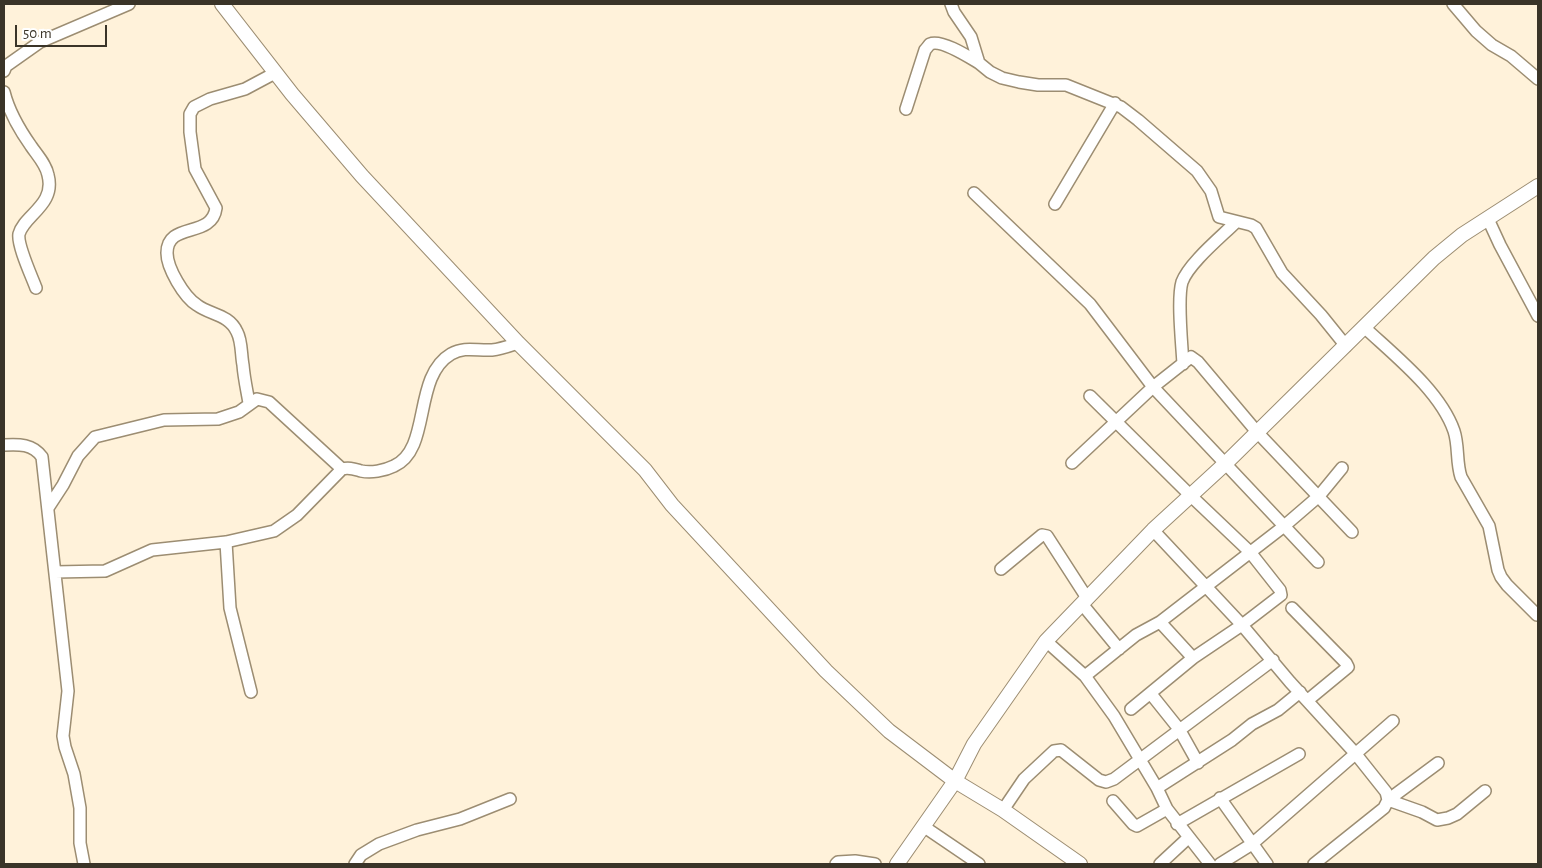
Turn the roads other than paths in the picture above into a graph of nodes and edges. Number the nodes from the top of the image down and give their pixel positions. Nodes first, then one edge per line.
1 (128, 4) edge
2 (222, 4) edge
3 (951, 4) edge
4 (1453, 4) edge
5 (980, 62) junction
6 (4, 66) edge
7 (276, 73) junction
8 (1538, 79) edge
9 (4, 92) edge
10 (1115, 104) junction
11 (906, 109) dead end
12 (1538, 186) edge
13 (974, 192) dead end
14 (1056, 204) dead end
15 (1488, 219) junction
16 (1236, 222) junction
17 (36, 288) dead end
18 (1538, 316) edge
19 (1364, 327) junction
20 (518, 343) junction
21 (1346, 346) junction
22 (1182, 364) junction
23 (1153, 386) junction
24 (1090, 396) dead end
25 (249, 403) junction
26 (1116, 422) junction
27 (1257, 432) junction
28 (4, 445) edge
29 (1226, 462) junction
30 (1072, 463) dead end
31 (342, 468) junction
32 (1342, 468) dead end
33 (1190, 495) junction
34 (1319, 496) junction
35 (48, 508) junction
36 (1283, 527) junction
37 (1153, 530) junction
38 (1352, 532) dead end
39 (226, 542) junction
40 (1250, 552) junction
41 (1318, 562) dead end
42 (1001, 569) dead end
43 (55, 572) junction
44 (1205, 586) junction
45 (1085, 601) junction
46 (1292, 608) dead end
47 (1536, 616) dead end
48 (1160, 622) junction
49 (1242, 625) junction
50 (1046, 642) junction
51 (1119, 649) junction
52 (1192, 658) junction
53 (1273, 660) junction
54 (1085, 676) junction
55 (251, 692) dead end
56 (1151, 694) junction
57 (1304, 696) junction
58 (1131, 709) dead end
59 (1393, 721) dead end
60 (1179, 729) junction
61 (1355, 752) junction
62 (1299, 754) dead end
63 (1138, 759) junction
64 (1198, 762) junction
65 (1438, 763) dead end
66 (955, 781) junction
67 (1157, 788) junction
68 (1485, 791) dead end
69 (510, 798) dead end
70 (1220, 798) junction
71 (1388, 800) junction
72 (1113, 801) dead end
73 (1167, 809) junction
74 (1003, 810) junction
75 (1177, 824) junction
76 (923, 826) junction
77 (1188, 838) junction
78 (1252, 844) junction
79 (1073, 863) edge
80 (84, 864) edge
81 (355, 864) edge
82 (836, 864) edge
83 (875, 864) edge
84 (897, 864) edge
85 (979, 864) edge
86 (1160, 864) edge
87 (1210, 864) edge
88 (1220, 864) edge
89 (1267, 864) edge
90 (1314, 864) edge

1 - 6 street
2 - 7 street
3 - 5 street
4 - 8 street
5 - 10 street
5 - 11 street
7 - 20 street
7 - 25 street
9 - 17 street
10 - 14 street
10 - 16 street
12 - 15 street
13 - 23 street
15 - 18 street
15 - 19 street
16 - 21 street
16 - 22 street
19 - 21 street
19 - 47 street
20 - 31 street
20 - 66 street
21 - 27 street
22 - 23 street
22 - 27 street
23 - 26 street
23 - 29 street
24 - 26 street
25 - 31 street
25 - 35 street
26 - 30 street
26 - 33 street
27 - 29 street
27 - 34 street
28 - 35 street
29 - 33 street
29 - 36 street
31 - 39 street
32 - 34 street
33 - 37 street
33 - 40 street
34 - 36 street
34 - 38 street
35 - 43 street
36 - 40 street
36 - 41 street
37 - 44 street
37 - 45 street
39 - 43 street
39 - 55 street
40 - 44 street
40 - 49 street
42 - 45 street
43 - 80 street
44 - 48 street
44 - 49 street
45 - 50 street
45 - 51 street
46 - 57 street
48 - 51 street
48 - 52 street
49 - 52 street
49 - 53 street
50 - 54 street
50 - 66 street
51 - 54 street
52 - 56 street
53 - 57 street
53 - 60 street
54 - 63 street
56 - 58 street
56 - 60 street
57 - 61 street
57 - 64 street
59 - 61 street
60 - 63 street
60 - 64 street
61 - 71 street
61 - 78 street
62 - 70 street
63 - 67 street
63 - 74 street
64 - 67 street
65 - 71 street
66 - 74 street
66 - 76 street
67 - 73 street
68 - 71 street
69 - 81 street
70 - 75 street
70 - 78 street
71 - 90 street
72 - 73 street
73 - 75 street
74 - 79 street
75 - 77 street
76 - 84 street
76 - 85 street
77 - 86 street
77 - 87 street
78 - 88 street
78 - 89 street
82 - 83 street

